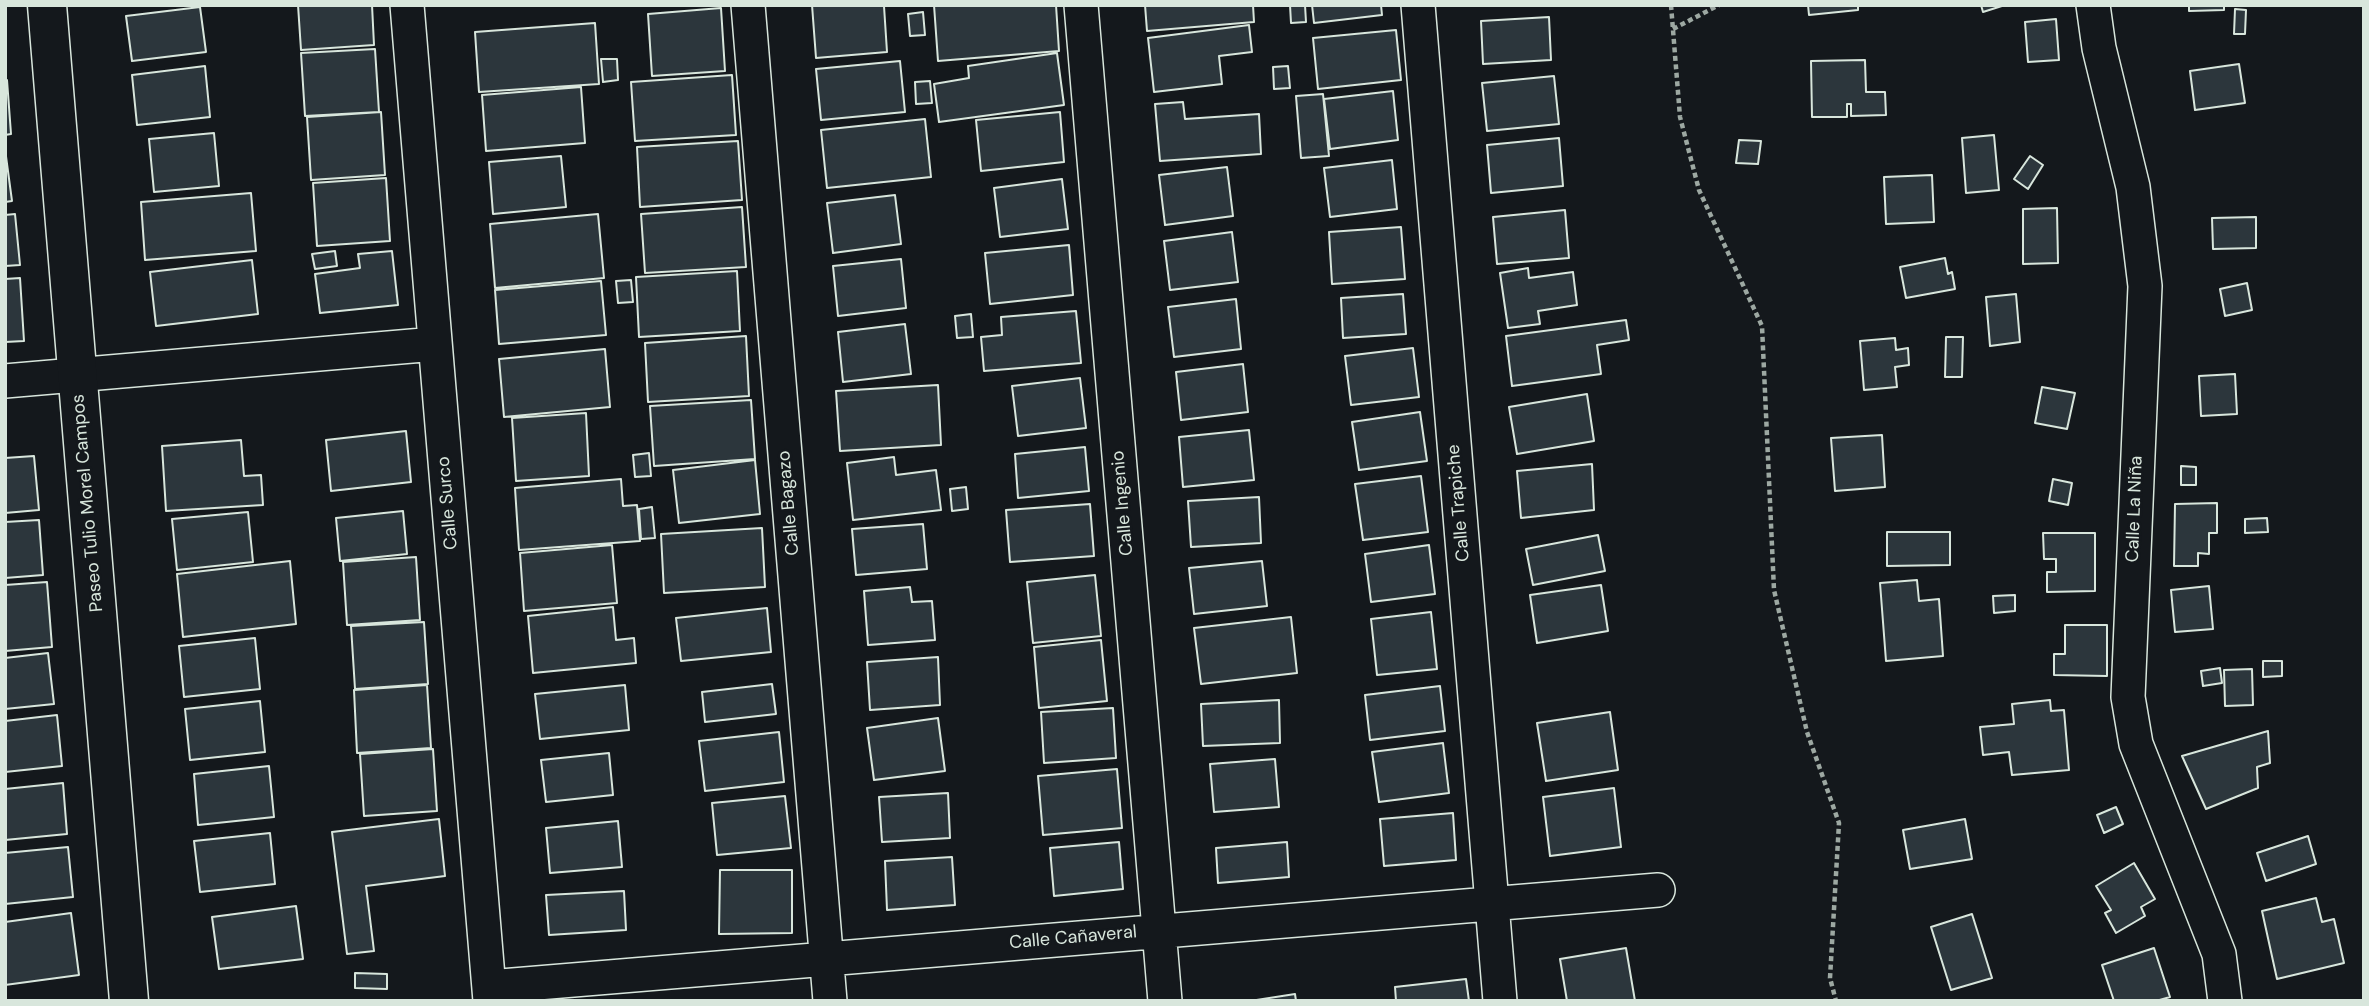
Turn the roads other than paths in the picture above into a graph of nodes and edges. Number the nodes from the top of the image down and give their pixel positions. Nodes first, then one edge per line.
1 (47, 5) edge
2 (407, 5) edge
3 (748, 5) edge
4 (1081, 5) edge
5 (1418, 5) edge
6 (2093, 5) edge
7 (435, 344) junction
8 (78, 375) junction
9 (5, 381) edge
10 (1658, 890) dead end
11 (1492, 905) junction
12 (1159, 931) junction
13 (826, 958) junction
14 (490, 994) edge
15 (129, 1001) edge
16 (830, 1001) edge
17 (1165, 1001) edge
18 (1500, 1001) edge
19 (2225, 1001) edge

1 - 8 street, Paseo Tulio Morel Campos
2 - 7 street, Calle Surco
3 - 13 street, Calle Bagazo
4 - 12 street, Calle Ingenio
5 - 11 street, Calle Trapiche
6 - 19 street, Calle La Niña
7 - 8 street
7 - 14 street, Calle Surco
8 - 9 street
8 - 15 street, Paseo Tulio Morel Campos
10 - 11 street, Calle Cañaveral
11 - 12 street, Calle Cañaveral
11 - 18 street, Calle Trapiche
12 - 13 street, Calle Cañaveral
12 - 17 street, Calle Ingenio
13 - 14 street, Calle Cañaveral
13 - 16 street, Calle Bagazo

